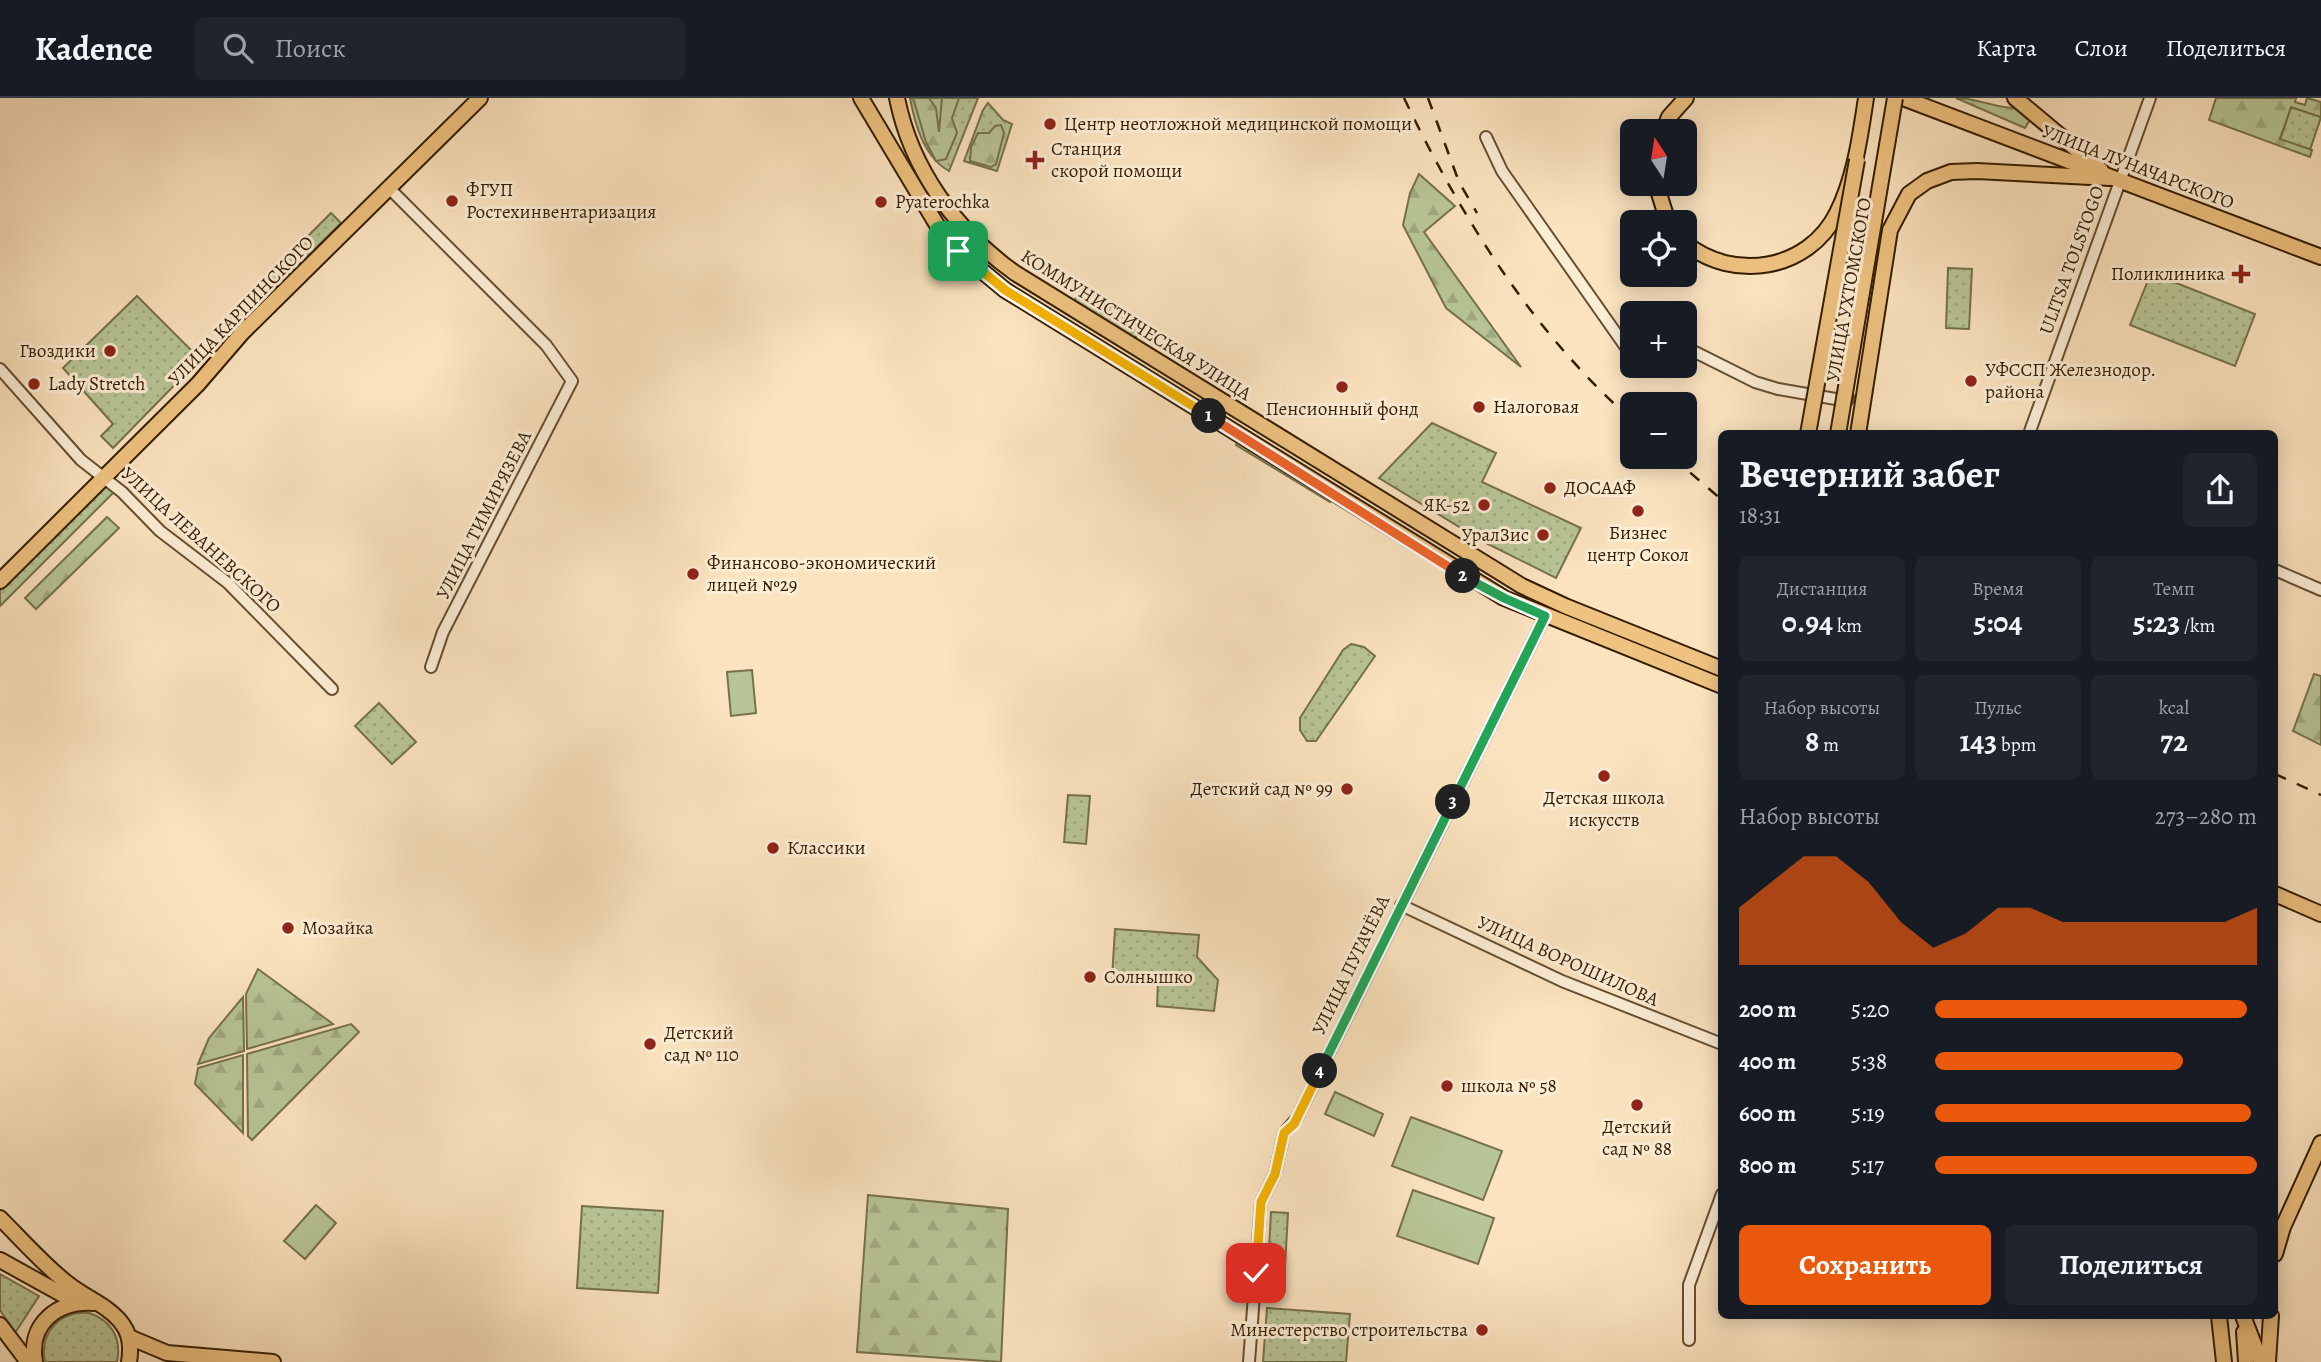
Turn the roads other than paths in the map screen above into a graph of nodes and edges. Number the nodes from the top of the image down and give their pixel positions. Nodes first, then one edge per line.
1 (480, 98) edge
2 (860, 98) edge
3 (897, 98) edge
4 (1686, 98) edge
5 (1866, 98) edge
6 (1899, 98) edge
7 (1918, 98) edge
8 (2015, 98) edge
9 (2150, 98) edge
10 (1945, 114) junction
11 (1668, 119) edge
12 (1486, 137) dead end
13 (1857, 160) junction
14 (2114, 180) junction
15 (389, 188) junction
16 (1697, 253) edge
17 (2321, 257) edge
18 (1620, 339) edge
19 (1697, 353) edge
20 (0, 369) edge
21 (1809, 430) edge
22 (1839, 430) edge
23 (1859, 430) edge
24 (2030, 430) edge
25 (105, 478) junction
26 (2278, 571) edge
27 (0, 581) edge
28 (2321, 590) edge
29 (1553, 601) junction
30 (1545, 616) junction
31 (431, 667) dead end
32 (1718, 667) edge
33 (1718, 684) edge
34 (332, 689) dead end
35 (2278, 895) edge
36 (1402, 905) junction
37 (2321, 914) edge
38 (1718, 1042) edge
39 (2321, 1143) edge
40 (1718, 1205) edge
41 (0, 1218) edge
42 (2278, 1244) edge
43 (0, 1260) edge
44 (76, 1302) junction
45 (93, 1303) junction
46 (2219, 1319) edge
47 (2243, 1319) edge
48 (2244, 1319) edge
49 (2270, 1319) edge
50 (0, 1325) edge
51 (129, 1337) junction
52 (1689, 1340) dead end
53 (167, 1353) junction
54 (2223, 1361) edge
55 (28, 1362) edge
56 (35, 1362) edge
57 (129, 1362) edge
58 (153, 1362) edge
59 (273, 1362) edge
60 (1249, 1362) edge
61 (2246, 1362) edge
62 (2260, 1362) edge
63 (2268, 1362) edge

1 - 15 main road, УЛИЦА КАРПИНСКОГО
2 - 30 main road, КОММУНИСТИЧЕСКАЯ УЛИЦА
3 - 29 main road, КОММУНИСТИЧЕСКАЯ УЛИЦА
4 - 11 main road
5 - 13 main road
6 - 10 main road, УЛИЦА ЛУНАЧАРСКОГО
6 - 19 street, УЛИЦА УХТОМСКОГО
6 - 22 main road, bridge
7 - 10 main road
8 - 14 main road
9 - 14 street, ULITSA TOLSTOGO
10 - 14 main road, УЛИЦА ЛУНАЧАРСКОГО
12 - 18 street
13 - 16 main road, bridge
13 - 21 main road, bridge
14 - 17 main road, УЛИЦА ЛУНАЧАРСКОГО
14 - 23 main road
14 - 24 street, ULITSA TOLSTOGO
15 - 25 main road, УЛИЦА КАРПИНСКОГО
15 - 31 street, УЛИЦА ТИМИРЯЗЕВА
20 - 25 street, УЛИЦА ЛЕВАНЕВСКОГО
25 - 27 main road, УЛИЦА КАРПИНСКОГО
25 - 34 street, УЛИЦА ЛЕВАНЕВСКОГО
26 - 28 street
29 - 30 main road, УЛИЦА ПУГАЧЁВА
29 - 32 main road, КОММУНИСТИЧЕСКАЯ УЛИЦА
30 - 33 main road, КОММУНИСТИЧЕСКАЯ УЛИЦА
30 - 36 street, УЛИЦА ПУГАЧЁВА
35 - 37 main road
36 - 38 street, УЛИЦА ВОРОШИЛОВА
36 - 60 street, УЛИЦА ПУГАЧЁВА
39 - 42 main road
40 - 52 street
41 - 45 main road
43 - 44 main road
44 - 45 main road
44 - 56 main road
45 - 51 main road
46 - 54 main road
47 - 61 main road
48 - 62 main road
49 - 63 main road
50 - 55 main road
51 - 53 main road
51 - 57 main road
53 - 58 main road
53 - 59 main road

